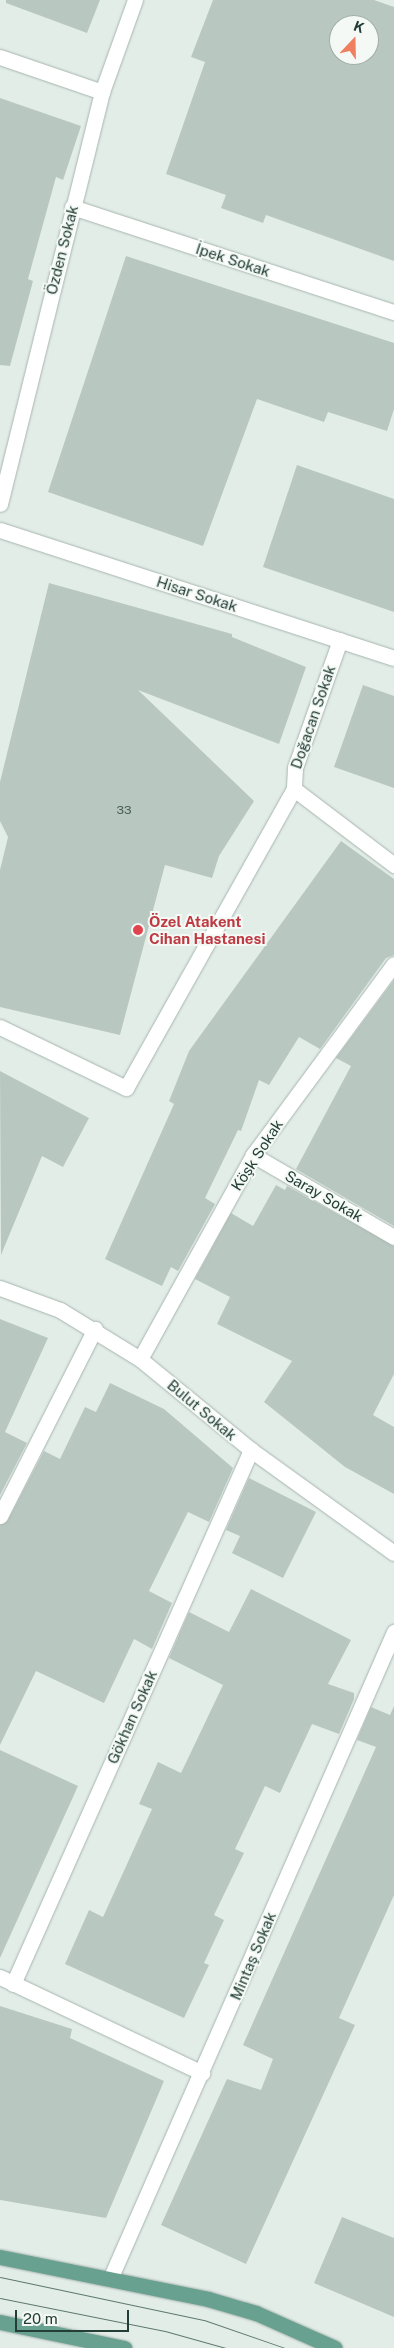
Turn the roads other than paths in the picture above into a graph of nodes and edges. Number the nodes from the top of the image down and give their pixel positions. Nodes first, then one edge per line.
1 (135, 0) edge
2 (0, 57) edge
3 (102, 92) junction
4 (72, 207) junction
5 (394, 312) edge
6 (0, 504) edge
7 (0, 530) edge
8 (340, 640) junction
9 (394, 658) edge
10 (294, 789) junction
11 (394, 865) edge
12 (394, 964) edge
13 (0, 1028) edge
14 (253, 1155) junction
15 (394, 1237) edge
16 (0, 1288) edge
17 (95, 1329) junction
18 (140, 1359) junction
19 (251, 1450) junction
20 (0, 1516) edge
21 (394, 1553) edge
22 (394, 1632) edge
23 (6, 1980) edge
24 (202, 2073) junction
25 (0, 2256) edge
26 (110, 2279) junction
27 (0, 2322) edge
28 (124, 2348) edge
29 (336, 2348) edge

1 - 3 street, Özden Sokak
2 - 3 street
3 - 4 street, Özden Sokak
4 - 5 street, İpek Sokak
4 - 6 street, Özden Sokak
7 - 8 street, Hisar Sokak
8 - 9 street, Hisar Sokak
8 - 10 street, Doğacan Sokak
10 - 11 street, Doğacan Sokak
10 - 13 street
12 - 14 street, Köşk Sokak
14 - 15 street, Saray Sokak
14 - 18 street, Köşk Sokak
16 - 17 street, Bulut Sokak
17 - 18 street, Bulut Sokak
17 - 20 street
18 - 19 street, Bulut Sokak
19 - 21 street, Bulut Sokak
19 - 23 street, Gökhan Sokak
22 - 24 street, Mintaş Sokak
23 - 24 street, Gökhan Sokak
24 - 26 street, Mintaş Sokak
25 - 26 main road
26 - 29 main road
27 - 28 main road

